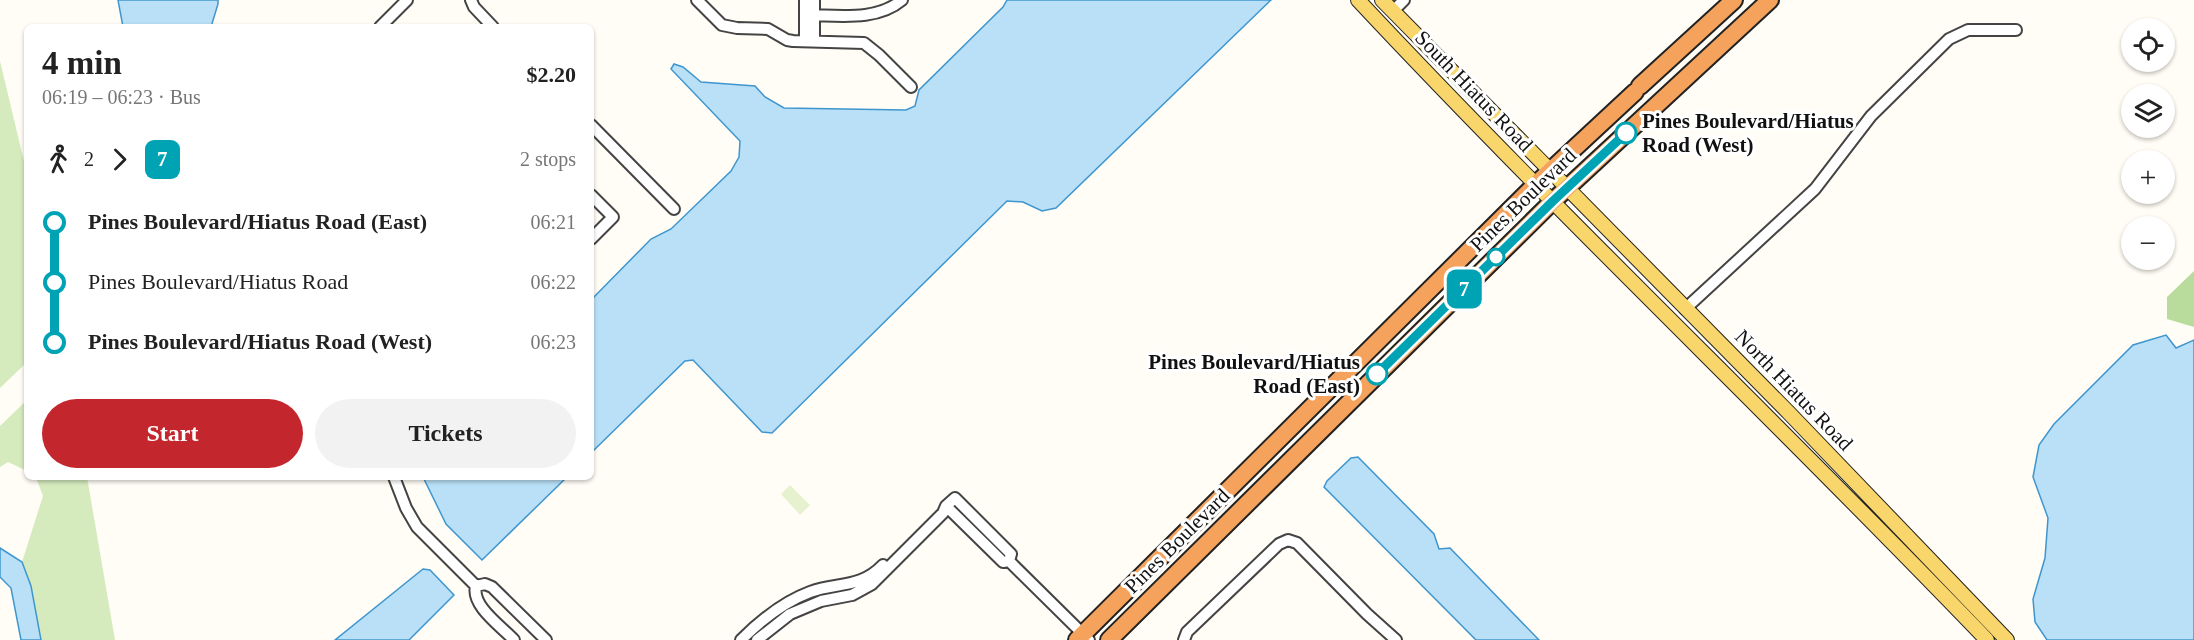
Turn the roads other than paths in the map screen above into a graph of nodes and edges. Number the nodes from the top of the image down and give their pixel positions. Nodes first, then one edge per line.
1 (407, 0) edge
2 (471, 0) edge
3 (697, 0) edge
4 (805, 0) edge
5 (814, 0) edge
6 (902, 0) edge
7 (1358, 0) edge
8 (1367, 0) edge
9 (1404, 0) edge
10 (1734, 0) edge
11 (1770, 0) edge
12 (1388, 4) edge
13 (810, 15) junction
14 (1374, 17) junction
15 (383, 24) edge
16 (490, 24) edge
17 (2016, 30) dead end
18 (810, 41) junction
19 (1441, 58) junction
20 (911, 87) dead end
21 (594, 128) edge
22 (1551, 170) junction
23 (1536, 184) junction
24 (1568, 187) junction
25 (594, 198) edge
26 (1553, 201) junction
27 (674, 209) dead end
28 (594, 236) edge
29 (1685, 309) junction
30 (395, 480) edge
31 (946, 506) junction
32 (1009, 561) junction
33 (476, 586) junction
34 (1083, 638) edge
35 (514, 640) edge
36 (546, 640) edge
37 (741, 640) edge
38 (757, 640) edge
39 (1109, 640) edge
40 (1184, 640) edge
41 (1396, 640) edge
42 (1986, 640) edge
43 (2007, 640) edge

1 - 15 street
2 - 16 street
3 - 18 street
4 - 13 street
5 - 13 street
6 - 13 street
7 - 14 main road, South Hiatus Road
8 - 12 main road
9 - 12 street
10 - 22 highway, Pines Boulevard
11 - 24 highway, Pines Boulevard
12 - 19 main road, South Hiatus Road
13 - 18 street
14 - 19 main road
14 - 23 main road, South Hiatus Road
17 - 29 street
18 - 20 street
19 - 22 main road, South Hiatus Road
21 - 27 street
22 - 23 highway, Pines Boulevard
22 - 24 main road, North Hiatus Road
23 - 26 main road, North Hiatus Road
23 - 34 highway, Pines Boulevard
24 - 26 highway, Pines Boulevard
24 - 29 main road, North Hiatus Road
25 - 28 street
26 - 39 highway, Pines Boulevard
26 - 42 main road, North Hiatus Road
29 - 43 main road, North Hiatus Road
30 - 33 street
31 - 32 street
31 - 32 street
31 - 37 street
31 - 38 street
32 - 34 street
33 - 35 street
33 - 36 street
40 - 41 street

